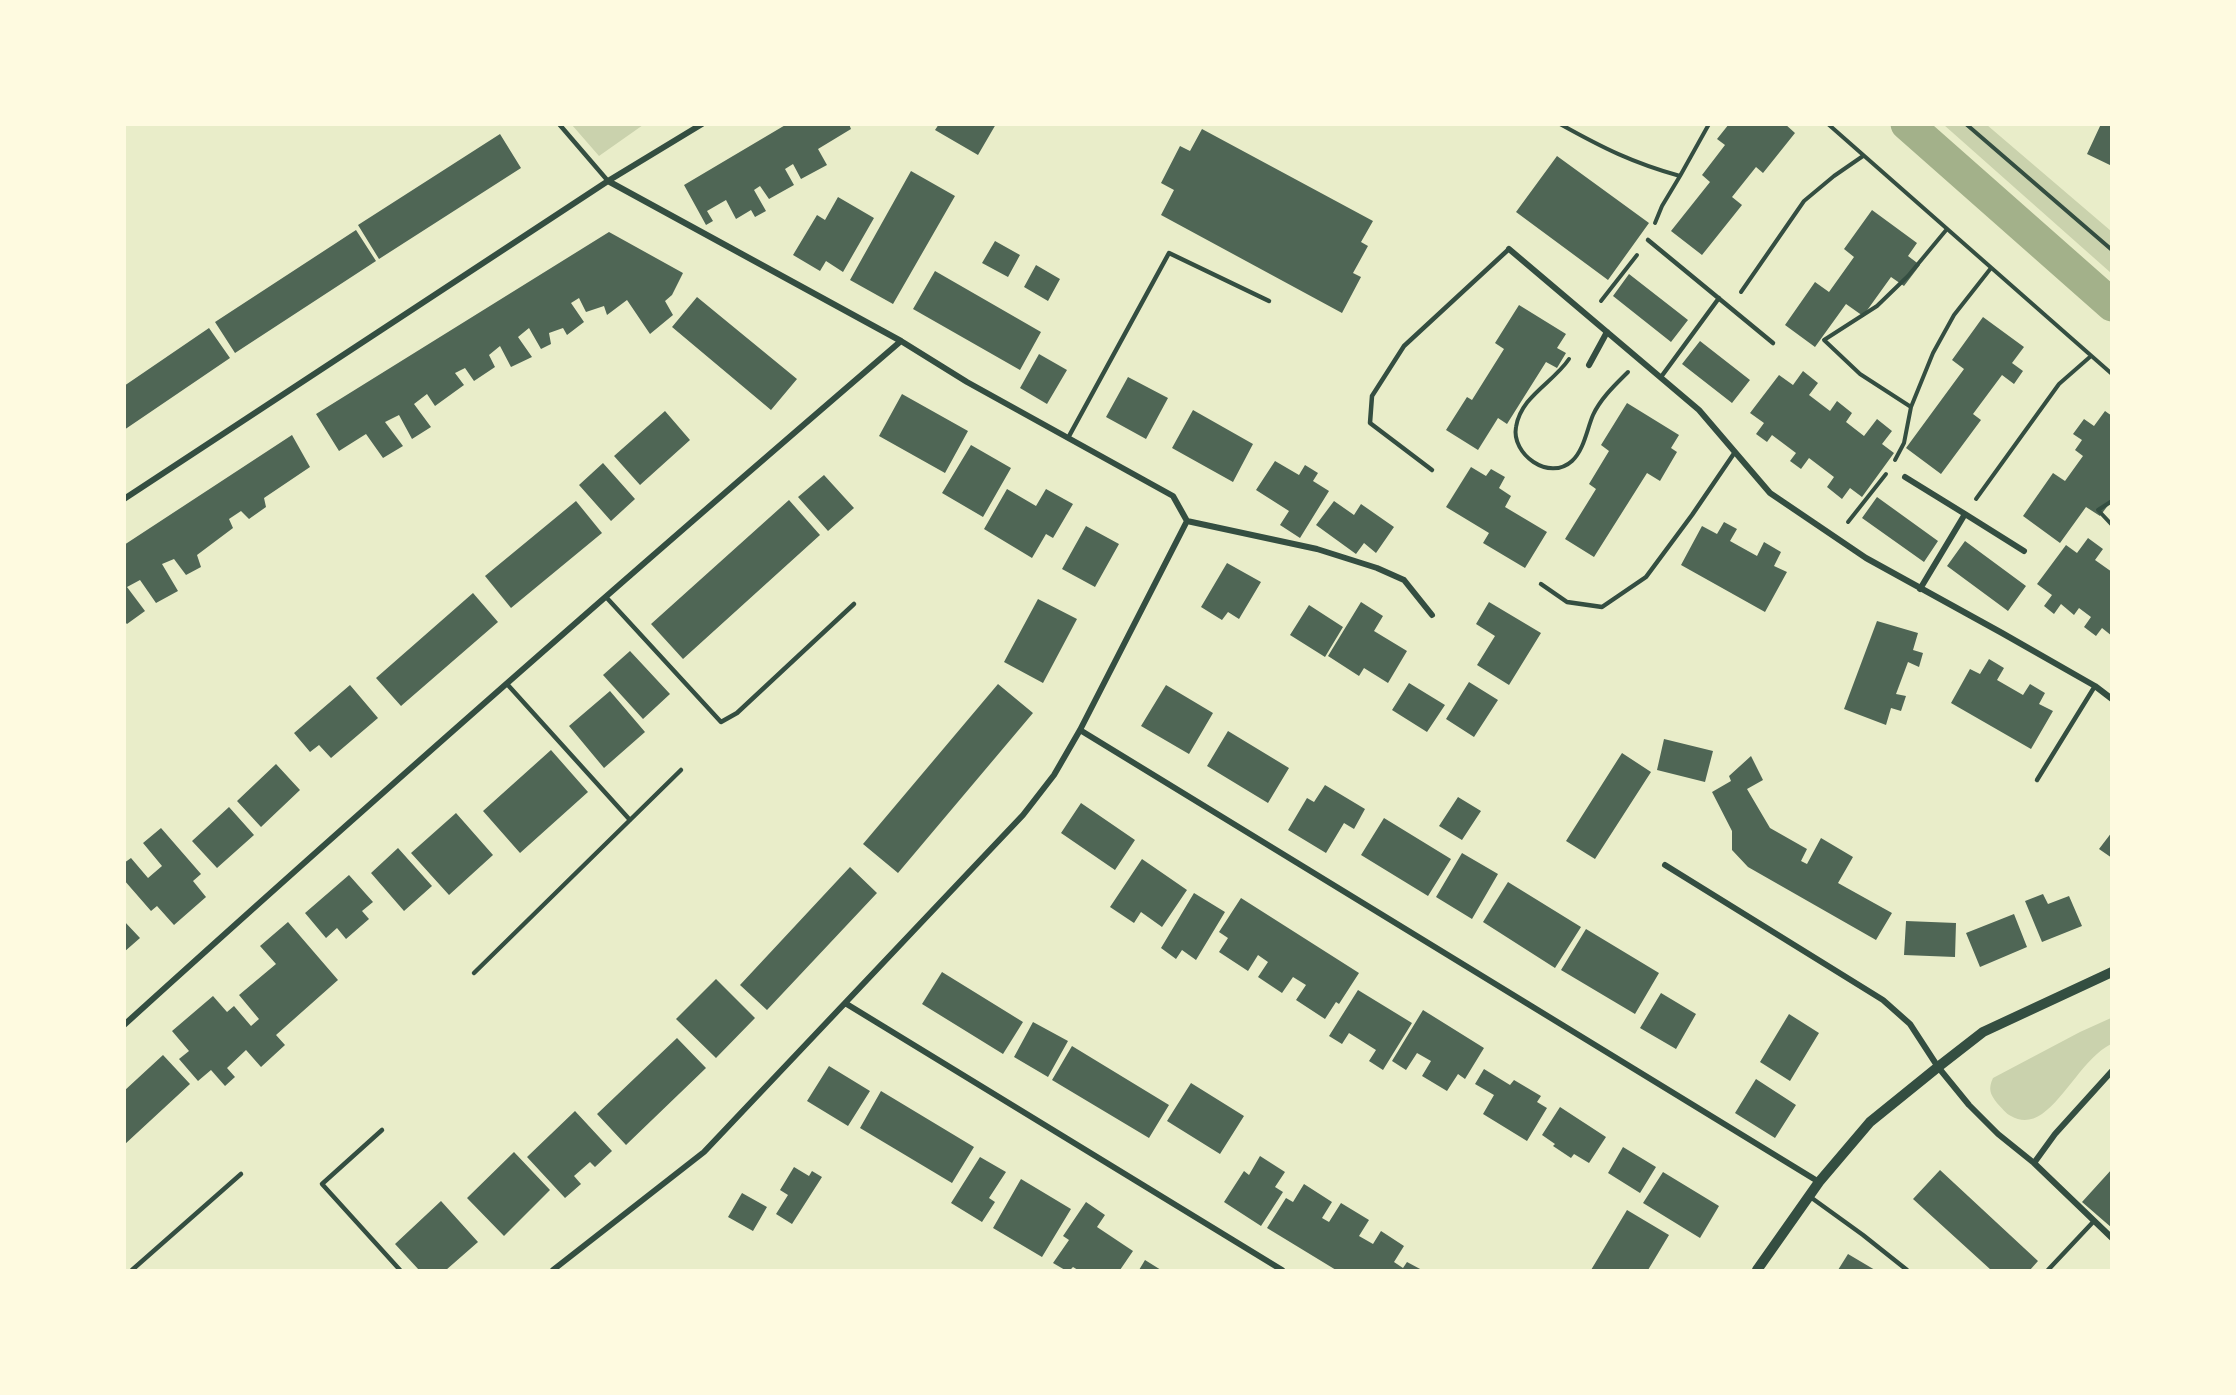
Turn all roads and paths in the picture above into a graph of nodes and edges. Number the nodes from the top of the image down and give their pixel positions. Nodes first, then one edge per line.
1 (559, 124) edge
2 (702, 124) edge
3 (1560, 124) edge
4 (1709, 124) edge
5 (1828, 124) edge
6 (1966, 124) edge
7 (1863, 156) junction
8 (608, 181) junction
9 (1947, 229) junction
10 (1648, 240) dead end
11 (1509, 249) joint
12 (2112, 250) edge
13 (1991, 268) junction
14 (1719, 298) junction
15 (1269, 301) dead end
16 (1731, 308) junction
17 (1607, 332) junction
18 (900, 341) junction
19 (1773, 343) dead end
20 (1571, 355) dead end
21 (2091, 356) junction
22 (1640, 360) junction
23 (1589, 365) dead end
24 (2112, 374) edge
25 (1661, 377) junction
26 (1911, 406) junction
27 (1068, 438) junction
28 (1735, 452) junction
29 (1894, 463) dead end
30 (1432, 470) dead end
31 (1887, 472) dead end
32 (1905, 477) dead end
33 (124, 499) edge
34 (2112, 501) edge
35 (1965, 514) junction
36 (1187, 521) junction
37 (2112, 525) edge
38 (1836, 537) junction
39 (2024, 551) dead end
40 (1541, 584) dead end
41 (1920, 589) junction
42 (606, 597) junction
43 (854, 604) dead end
44 (1432, 615) dead end
45 (507, 684) junction
46 (2094, 686) junction
47 (2112, 699) edge
48 (1080, 730) junction
49 (681, 770) dead end
50 (2037, 780) dead end
51 (630, 820) junction
52 (1665, 865) dead end
53 (2112, 972) edge
54 (474, 974) dead end
55 (845, 1004) junction
56 (124, 1025) edge
57 (1938, 1067) junction
58 (2112, 1071) edge
59 (382, 1130) dead end
60 (2034, 1163) junction
61 (241, 1174) dead end
62 (1820, 1182) junction
63 (1809, 1196) junction
64 (2094, 1221) junction
65 (2112, 1238) edge
66 (132, 1270) edge
67 (400, 1270) edge
68 (553, 1270) edge
69 (1282, 1270) edge
70 (1757, 1270) edge
71 (1907, 1270) edge
72 (2048, 1270) edge

1 - 8 lane
2 - 8 street
3 - 4 path
5 - 7 path
6 - 12 path
7 - 9 path
7 - 16 path
8 - 18 street
8 - 33 street
9 - 13 path
9 - 26 path
10 - 14 lane
11 - 17 street
11 - 30 lane
13 - 21 path
13 - 26 path
14 - 16 lane
14 - 25 lane
15 - 27 lane
16 - 19 lane
17 - 22 street
17 - 23 street
18 - 27 street
18 - 42 street
20 - 22 path
21 - 24 path
21 - 35 path
22 - 25 street
25 - 28 street
26 - 29 path
27 - 36 street
28 - 38 street
28 - 40 lane
31 - 38 path
32 - 35 street
34 - 37 path
35 - 39 street
35 - 41 street
36 - 44 street
36 - 48 street
38 - 41 street
41 - 46 street
42 - 43 lane
42 - 45 street
45 - 51 lane
45 - 56 street
46 - 47 street
46 - 50 lane
48 - 55 street
48 - 62 street
49 - 51 lane
51 - 54 lane
52 - 57 street
53 - 57 street
55 - 68 street
55 - 69 street
57 - 60 street
57 - 62 street
58 - 60 street
59 - 67 lane
60 - 64 street
61 - 66 lane
62 - 63 street
63 - 70 street
63 - 71 lane
64 - 65 street
64 - 72 lane

